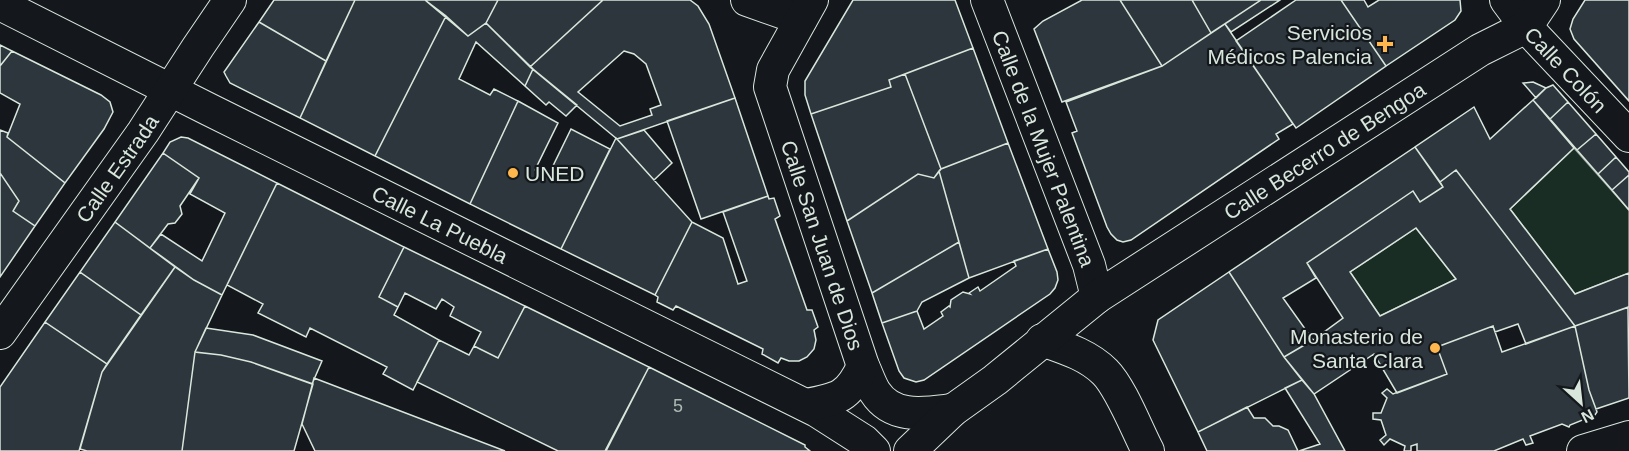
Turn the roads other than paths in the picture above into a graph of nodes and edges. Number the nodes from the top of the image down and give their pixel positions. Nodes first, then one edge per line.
1 (230, 0) edge
2 (747, 0) edge
3 (987, 0) edge
4 (1506, 0) edge
5 (1544, 0) edge
6 (0, 4) edge
7 (806, 9) edge
8 (1526, 27) junction
9 (171, 90) junction
10 (1629, 136) edge
11 (1097, 297) junction
12 (0, 333) edge
13 (1042, 340) junction
14 (863, 366) junction
15 (806, 405) junction
16 (953, 410) junction
17 (1629, 437) edge
18 (874, 451) edge
19 (910, 451) edge
20 (1148, 451) edge
21 (1583, 451) edge

1 - 9 street, Calle Estrada
2 - 7 street
3 - 11 street, Calle de la Mujer Palentina
4 - 8 street, Calle Colón
5 - 8 street
6 - 9 street, Calle La Puebla
7 - 14 street, Calle San Juan de Dios
8 - 10 street, Calle Colón
8 - 11 street, Calle Becerro de Bengoa
9 - 12 street, Calle Estrada
9 - 15 street, Calle La Puebla
11 - 13 street, Calle Becerro de Bengoa
13 - 16 street, Calle Becerro de Bengoa
13 - 20 street
14 - 15 street
14 - 16 street, Calle San Juan de Dios
15 - 18 street, Calle La Puebla
16 - 19 street, Calle Becerro de Bengoa
17 - 21 street

